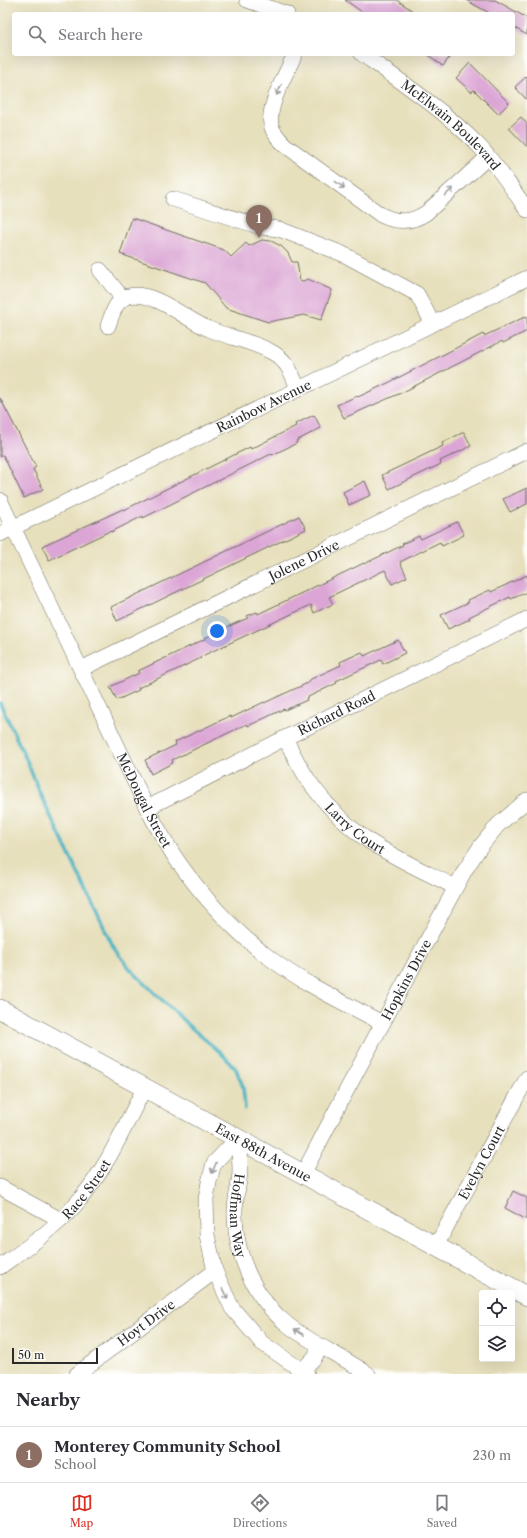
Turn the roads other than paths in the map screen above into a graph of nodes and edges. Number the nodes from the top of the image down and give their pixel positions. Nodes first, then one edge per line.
1 (247, 0) edge
2 (281, 12) edge
3 (294, 56) edge
4 (365, 56) edge
5 (488, 157) junction
6 (173, 199) dead end
7 (527, 210) edge
8 (100, 270) dead end
9 (527, 278) edge
10 (123, 299) junction
11 (433, 324) junction
12 (108, 326) dead end
13 (298, 389) junction
14 (527, 451) edge
15 (0, 500) edge
16 (14, 528) junction
17 (0, 534) edge
18 (527, 620) edge
19 (81, 669) junction
20 (285, 738) junction
21 (527, 800) edge
22 (147, 808) junction
23 (455, 887) junction
24 (0, 1009) edge
25 (382, 1023) junction
26 (527, 1078) edge
27 (145, 1087) junction
28 (238, 1138) junction
29 (303, 1174) junction
30 (0, 1186) edge
31 (62, 1220) junction
32 (436, 1246) junction
33 (0, 1267) edge
34 (215, 1271) junction
35 (527, 1296) edge
36 (321, 1347) junction
37 (303, 1373) edge
38 (76, 1374) edge
39 (368, 1374) edge

1 - 2 street
3 -> 5 street
4 - 5 street, McElwain Boulevard
5 - 7 street, McElwain Boulevard
6 - 11 street
8 - 10 street
9 - 11 street, Rainbow Avenue
10 - 12 street
10 - 13 street
11 - 13 street, Rainbow Avenue
13 - 16 street, Rainbow Avenue
14 - 19 street, Jolene Drive
15 - 16 street, McDougal Street
16 - 17 street, Rainbow Avenue
16 - 19 street, McDougal Street
18 - 20 street, Richard Road
19 - 22 street, McDougal Street
20 - 22 street, Richard Road
20 - 23 street, Larry Court
21 - 23 street, Hopkins Drive
22 - 25 street, McDougal Street
23 - 25 street, Hopkins Drive
24 - 27 main road, East 88th Avenue
25 - 29 street, Hopkins Drive
26 - 32 street, Evelyn Court
27 - 28 main road, East 88th Avenue
27 - 31 street, Race Street
28 - 29 main road, East 88th Avenue
28 -> 34 street, Hoffman Way
36 -> 28 street, Hoffman Way
29 - 32 main road, East 88th Avenue
30 - 31 street
31 - 33 street, Race Street
32 - 35 main road, East 88th Avenue
34 -> 37 street, Hoffman Way
34 - 38 street, Hoyt Drive
36 - 37 street
36 - 39 street, Hoffman Way

